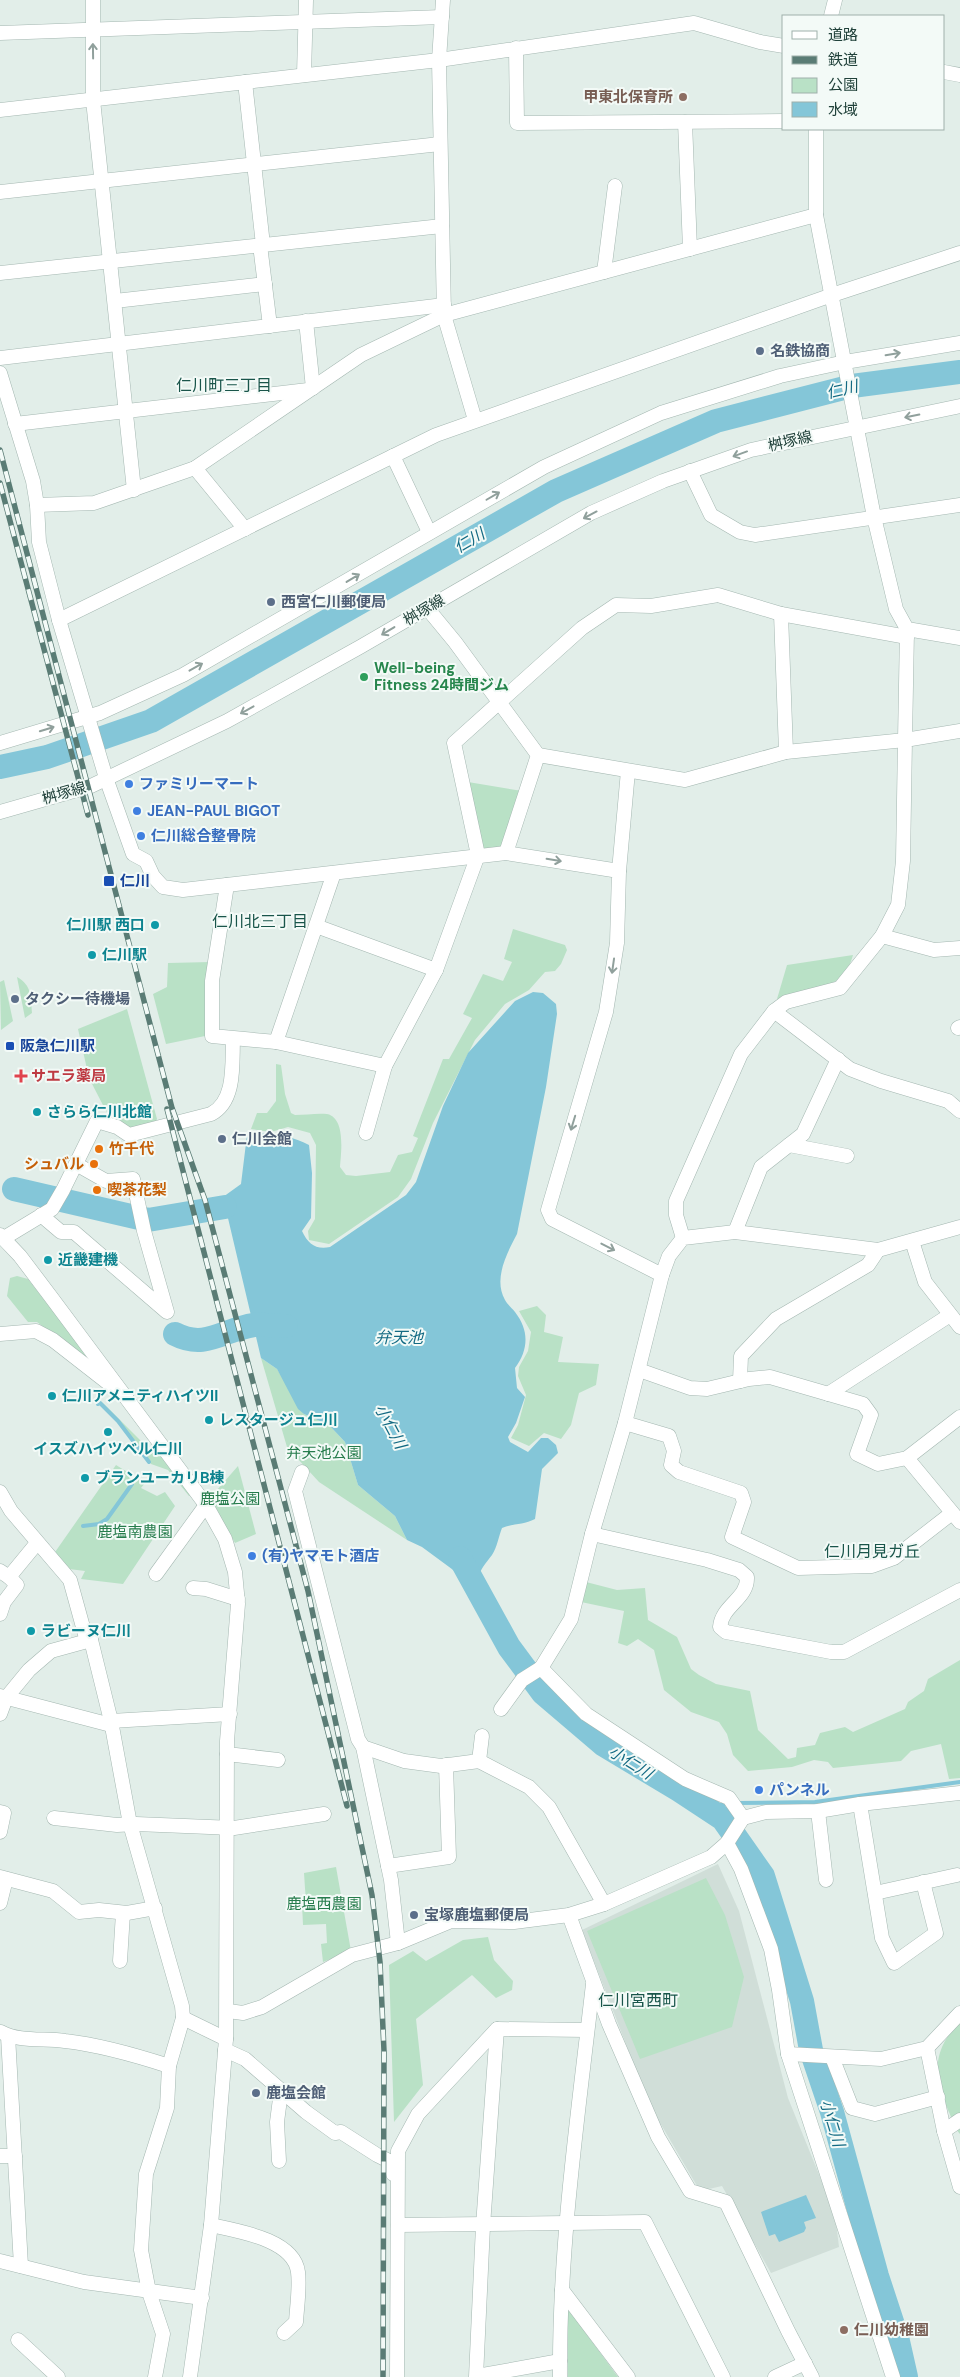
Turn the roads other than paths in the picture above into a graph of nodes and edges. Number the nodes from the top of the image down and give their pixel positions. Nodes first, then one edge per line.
1 (93, 0) edge
2 (306, 0) edge
3 (443, 0) edge
4 (835, 0) edge
5 (831, 15) edge
6 (442, 17) junction
7 (305, 22) junction
8 (93, 30) junction
9 (0, 33) edge
10 (782, 46) edge
11 (516, 48) junction
12 (439, 60) junction
13 (945, 72) edge
14 (304, 75) junction
15 (960, 75) edge
16 (246, 82) junction
17 (94, 100) junction
18 (0, 110) edge
19 (782, 121) edge
20 (685, 122) junction
21 (816, 130) edge
22 (440, 144) junction
23 (255, 164) junction
24 (102, 180) junction
25 (616, 186) dead end
26 (0, 192) edge
27 (816, 216) junction
28 (442, 226) junction
29 (262, 245) junction
30 (690, 249) junction
31 (960, 253) edge
32 (111, 261) junction
33 (604, 272) junction
34 (0, 273) edge
35 (265, 284) junction
36 (832, 295) junction
37 (115, 301) junction
38 (444, 310) junction
39 (306, 321) junction
40 (270, 326) junction
41 (960, 343) edge
42 (119, 344) junction
43 (0, 358) edge
44 (845, 362) junction
45 (0, 373) edge
46 (312, 389) junction
47 (960, 406) edge
48 (125, 411) junction
49 (476, 420) junction
50 (15, 424) junction
51 (856, 426) junction
52 (393, 456) junction
53 (195, 468) junction
54 (690, 471) junction
55 (134, 490) junction
56 (37, 504) junction
57 (960, 505) edge
58 (874, 517) junction
59 (245, 529) junction
60 (429, 532) junction
61 (427, 608) junction
62 (781, 614) junction
63 (59, 620) junction
64 (907, 633) junction
65 (960, 638) edge
66 (500, 703) junction
67 (88, 719) junction
68 (960, 731) edge
69 (905, 740) junction
70 (0, 743) edge
71 (786, 752) junction
72 (538, 754) junction
73 (628, 771) junction
74 (105, 776) junction
75 (0, 812) edge
76 (506, 853) junction
77 (478, 855) junction
78 (619, 871) junction
79 (334, 873) junction
80 (227, 885) junction
81 (316, 926) junction
82 (882, 936) junction
83 (960, 948) edge
84 (436, 970) junction
85 (774, 1010) junction
86 (234, 1039) junction
87 (276, 1042) junction
88 (838, 1059) junction
89 (385, 1066) junction
90 (960, 1111) edge
91 (366, 1133) dead end
92 (789, 1145) junction
93 (847, 1156) dead end
94 (76, 1164) junction
95 (47, 1212) junction
96 (960, 1227) edge
97 (735, 1232) junction
98 (2, 1237) edge
99 (683, 1238) junction
100 (912, 1241) junction
101 (878, 1250) junction
102 (662, 1275) junction
103 (950, 1315) junction
104 (960, 1327) edge
105 (0, 1334) edge
106 (639, 1370) junction
107 (740, 1381) junction
108 (122, 1394) junction
109 (828, 1394) junction
110 (960, 1418) edge
111 (625, 1424) junction
112 (907, 1458) junction
113 (302, 1472) dead end
114 (0, 1492) edge
115 (206, 1505) junction
116 (956, 1517) edge
117 (592, 1534) junction
118 (37, 1543) junction
119 (4, 1574) edge
120 (156, 1574) dead end
121 (193, 1588) dead end
122 (960, 1590) edge
123 (238, 1599) junction
124 (0, 1614) edge
125 (91, 1640) junction
126 (541, 1668) junction
127 (3, 1697) edge
128 (501, 1709) dead end
129 (0, 1714) edge
130 (230, 1714) junction
131 (111, 1723) junction
132 (482, 1736) dead end
133 (363, 1747) junction
134 (227, 1754) junction
135 (278, 1760) dead end
136 (479, 1762) junction
137 (446, 1765) junction
138 (959, 1796) edge
139 (860, 1804) junction
140 (818, 1811) junction
141 (0, 1812) edge
142 (324, 1814) dead end
143 (54, 1818) dead end
144 (740, 1818) junction
145 (130, 1824) junction
146 (226, 1828) junction
147 (0, 1832) edge
148 (728, 1841) junction
149 (388, 1866) junction
150 (957, 1875) dead end
151 (3, 1878) edge
152 (826, 1880) dead end
153 (923, 1882) junction
154 (875, 1894) junction
155 (0, 1903) edge
156 (604, 1904) junction
157 (155, 1908) junction
158 (123, 1913) junction
159 (569, 1915) junction
160 (398, 1944) junction
161 (120, 1961) dead end
162 (593, 1981) junction
163 (228, 2011) junction
164 (960, 2013) edge
165 (183, 2018) junction
166 (497, 2029) junction
167 (588, 2030) junction
168 (4, 2034) edge
169 (226, 2045) junction
170 (927, 2048) junction
171 (793, 2054) junction
172 (826, 2057) junction
173 (169, 2066) junction
174 (281, 2091) junction
175 (938, 2097) junction
176 (6, 2112) edge
177 (960, 2120) edge
178 (944, 2131) junction
179 (0, 2156) edge
180 (15, 2156) junction
181 (279, 2161) dead end
182 (398, 2174) junction
183 (960, 2187) edge
184 (567, 2222) junction
185 (211, 2225) junction
186 (398, 2225) junction
187 (483, 2226) junction
188 (0, 2261) edge
189 (22, 2266) junction
190 (562, 2290) junction
191 (149, 2292) junction
192 (202, 2298) junction
193 (284, 2333) dead end
194 (18, 2340) dead end
195 (560, 2362) junction
196 (805, 2363) junction
197 (476, 2376) edge
198 (58, 2377) edge
199 (155, 2377) edge
200 (190, 2377) edge
201 (398, 2377) edge
202 (560, 2377) edge
203 (628, 2377) edge
204 (723, 2377) edge
205 (775, 2377) edge
206 (812, 2377) edge
207 (893, 2377) edge

1 - 8 street
2 - 7 street
3 - 6 street
4 - 5 street
6 - 7 street
6 - 12 street
7 - 8 street
7 - 14 street
8 - 9 street
17 -> 8 street
10 - 11 street
11 - 12 street
11 - 20 street
12 - 14 street
12 - 22 street
13 - 15 street
14 - 16 street
16 - 17 street
16 - 23 street
17 - 18 street
17 - 24 street
19 - 20 street
20 - 30 street
21 - 27 street
22 - 23 street
22 - 28 street
23 - 24 street
23 - 29 street
24 - 26 street
24 - 32 street
25 - 33 street
27 - 30 street
27 - 36 street
28 - 29 street
28 - 38 street
29 - 32 street
29 - 35 street
30 - 33 street
31 - 36 street
32 - 34 street
32 - 37 street
33 - 38 street
35 - 37 street
35 - 40 street
36 - 44 street
36 - 49 street
37 - 42 street
38 - 39 street
38 - 46 street
38 - 49 street
39 - 40 street
39 - 46 street
40 - 42 street
44 -> 41 street
42 - 43 street
42 - 48 street
44 - 51 street
60 -> 44 street
45 - 50 street
46 - 48 street
46 - 53 street
47 -> 51 street, 桝塚線
48 - 50 street
48 - 55 street
49 - 52 street
50 - 56 street
51 -> 54 street, 桝塚線
51 - 58 street
52 - 59 street
52 - 60 street
53 - 55 street
53 - 59 street
54 - 58 street
54 -> 61 street, 桝塚線
55 - 56 street
56 - 63 street
57 - 58 street
58 - 64 street
59 - 63 street
67 -> 60 street
61 - 66 street
61 -> 74 street, 桝塚線
62 - 64 street
62 - 66 street
62 - 71 street
63 - 67 street
64 - 65 street
64 - 69 street
66 - 72 street
66 - 77 street
70 -> 67 street
67 - 74 street
68 - 69 street
69 - 71 street
69 - 82 street
71 - 73 street
72 - 73 street
72 - 76 street
73 - 78 street
74 - 75 street, 桝塚線
74 - 80 street
76 - 77 street
76 -> 78 street
77 - 79 street
77 - 84 street
78 -> 102 street
79 - 80 street
79 - 81 street
80 - 86 street
81 - 84 street
81 - 87 street
82 - 83 street
82 - 85 street
84 - 89 street
85 - 88 street
85 - 99 street
86 - 87 street
86 - 94 street
87 - 89 street
88 - 90 street
88 - 92 street
89 - 91 street
92 - 93 street
92 - 97 street
94 - 95 street
94 - 95 street
95 - 98 street
96 - 100 street
97 - 99 street
97 - 101 street
98 - 108 street
99 - 102 street
100 - 101 street
100 - 103 street
101 - 107 street
102 - 106 street
103 - 104 street
103 - 109 street
105 - 108 street
106 - 107 street
106 - 111 street
107 - 109 street
108 - 115 street
109 - 112 street
110 - 112 street
111 - 116 street
111 - 117 street
112 - 116 street
113 - 133 street
114 - 118 street
115 - 120 street
115 - 123 street
117 - 122 street
117 - 126 street
118 - 119 street
118 - 125 street
119 - 124 street
121 - 123 street
123 - 130 street
125 - 127 street
125 - 131 street
126 - 128 street
126 - 144 street
127 - 129 street
127 - 131 street
130 - 131 street
130 - 134 street
131 - 145 street
132 - 136 street
133 - 137 street
133 - 149 street
134 - 135 street
134 - 146 street
136 - 137 street
136 - 156 street
137 - 149 street
138 - 139 street
139 - 140 street
139 - 154 street
140 - 144 street
140 - 152 street
141 - 147 street
142 - 146 street
143 - 145 street
144 - 148 street
145 - 146 street
145 - 157 street
146 - 163 street
148 - 156 street
148 - 171 street
149 - 160 street
150 - 153 street
151 - 155 street
151 - 158 street
153 - 154 street
153 - 154 street
156 - 159 street
157 - 158 street
157 - 165 street
158 - 161 street
159 - 160 street
159 - 162 street
160 - 163 street
162 - 167 street
162 - 196 street
163 - 169 street
164 - 170 street
165 - 169 street
165 - 173 street
166 - 167 street
166 - 182 street
166 - 187 street
167 - 184 street
168 - 173 street
168 - 176 street
169 - 174 street
169 - 185 street
170 - 172 street
170 - 175 street
171 - 172 street
171 - 207 street
172 - 175 street
173 - 191 street
174 - 181 street
174 - 182 street
175 - 178 street
176 - 180 street
177 - 178 street
178 - 183 street
179 - 180 street
180 - 189 street
182 - 186 street
184 - 187 street
184 - 190 street
184 - 204 street
185 - 192 street
185 - 193 street
186 - 187 street
186 - 201 street
187 - 197 street
188 - 189 street
189 - 191 street
190 - 195 street
190 - 203 street
191 - 192 street
191 - 199 street
192 - 200 street
194 - 198 street
195 - 197 street
195 - 202 street
196 - 205 street
196 - 206 street

